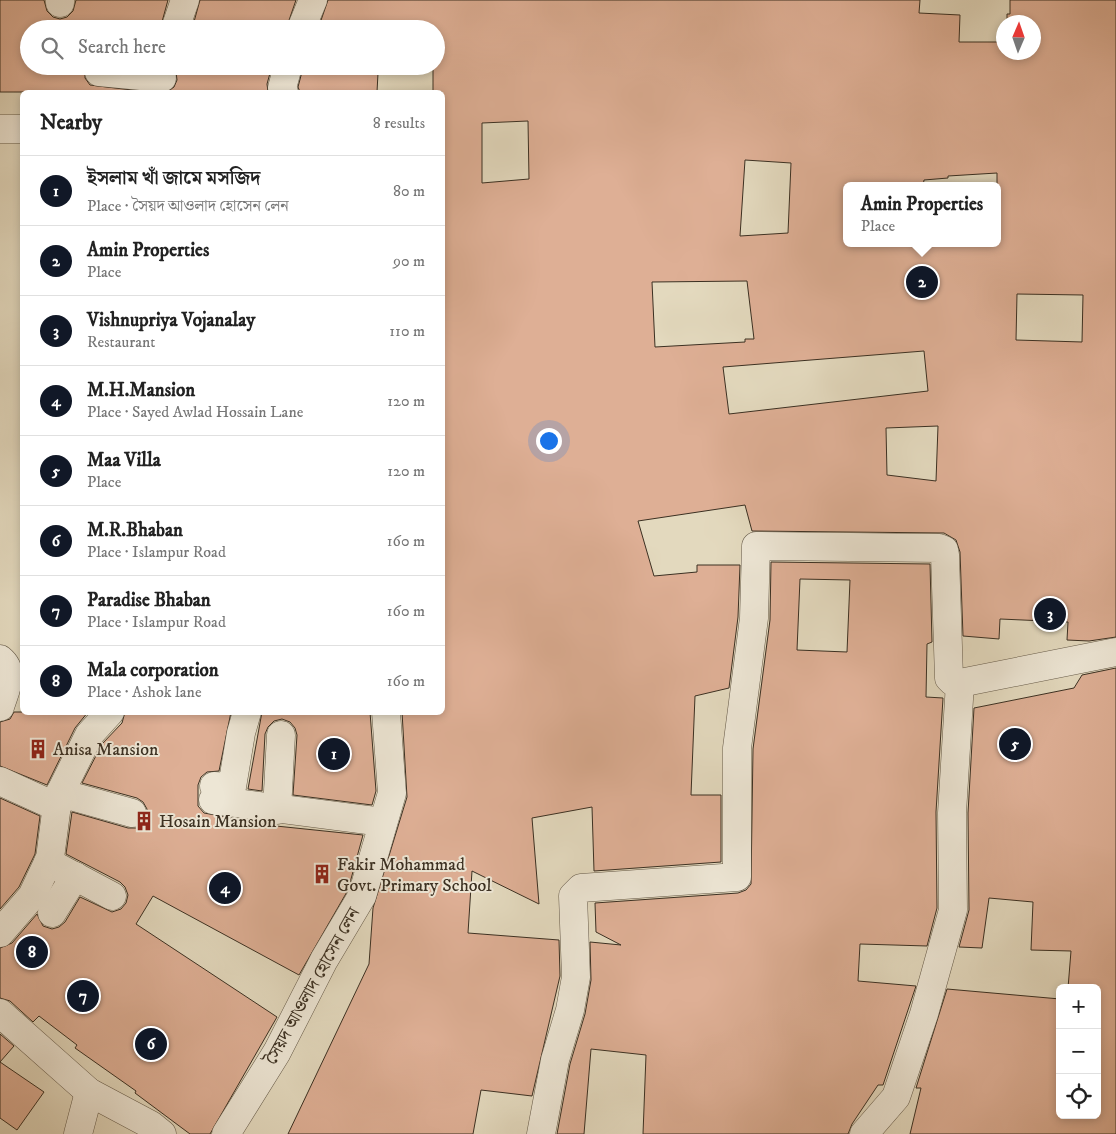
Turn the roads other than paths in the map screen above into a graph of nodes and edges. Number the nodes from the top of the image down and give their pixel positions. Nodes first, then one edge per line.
1 (185, 0) edge
2 (313, 0) edge
3 (178, 20) edge
4 (305, 20) edge
5 (120, 75) edge
6 (162, 79) edge
7 (0, 129) edge
8 (20, 129) edge
9 (1116, 652) edge
10 (0, 659) edge
11 (960, 683) junction
12 (0, 707) edge
13 (107, 715) edge
14 (246, 715) edge
15 (386, 715) edge
16 (281, 735) dead end
17 (0, 781) edge
18 (59, 800) junction
19 (277, 810) junction
20 (132, 812) dead end
21 (383, 822) junction
22 (48, 862) junction
23 (75, 876) junction
24 (112, 896) dead end
25 (52, 913) dead end
26 (0, 933) edge
27 (0, 1013) edge
28 (89, 1092) junction
29 (78, 1134) edge
30 (162, 1134) edge
31 (226, 1134) edge
32 (540, 1134) edge
33 (864, 1134) edge

1 - 3 street
2 - 4 street
5 - 6 street
7 - 8 street
9 - 11 street
10 - 12 street
11 - 32 street
11 - 33 street
13 - 18 street
14 - 19 street
15 - 21 street, সৈয়দ আওলাদ হোসেন লেন
16 - 19 street
17 - 18 street
18 - 20 street
18 - 22 street
19 - 21 street
21 - 31 street, সৈয়দ আওলাদ হোসেন লেন
22 - 23 street
22 - 26 street
23 - 24 street
23 - 25 street
27 - 28 street
28 - 29 street
28 - 30 street

